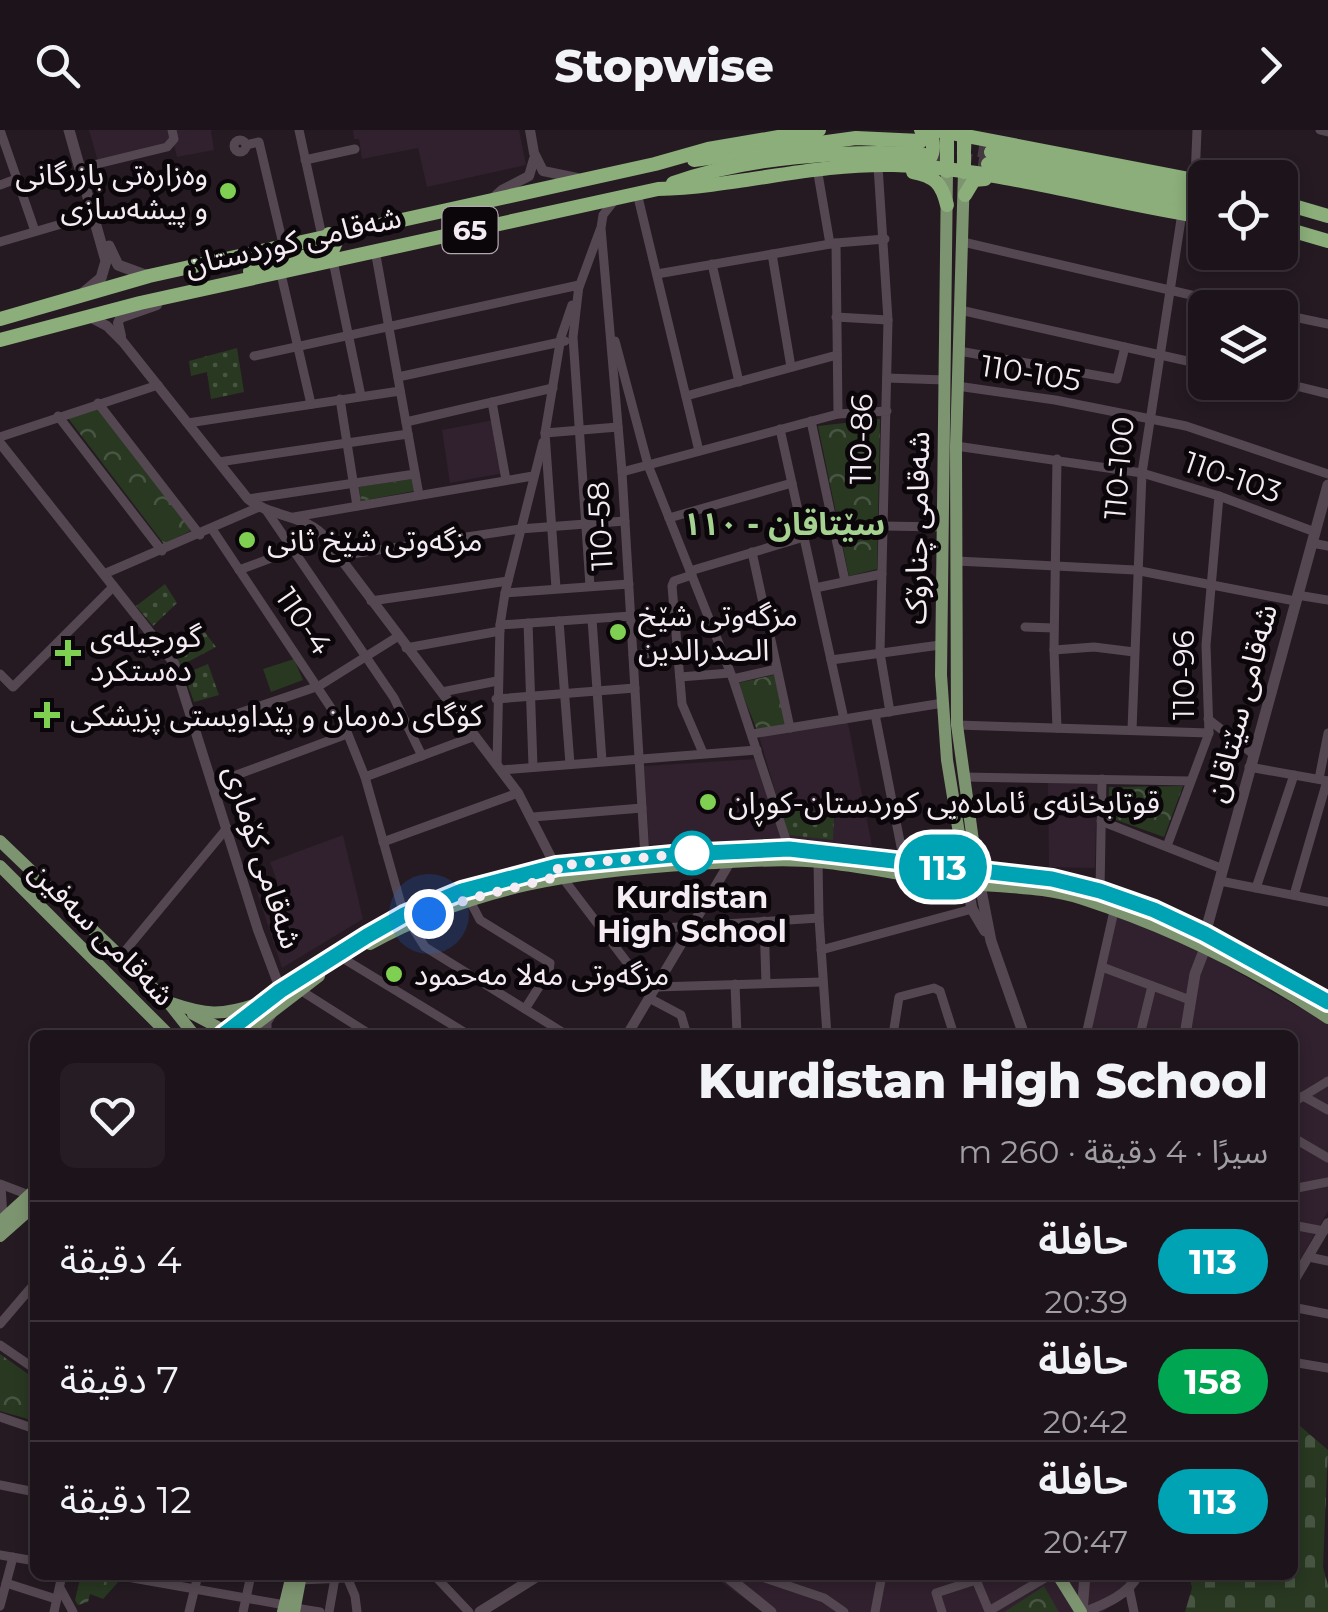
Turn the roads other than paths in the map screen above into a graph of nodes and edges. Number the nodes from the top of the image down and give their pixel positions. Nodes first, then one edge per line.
1 (0, 130) edge
2 (72, 130) edge
3 (172, 130) edge
4 (299, 130) edge
5 (530, 130) edge
6 (819, 130) edge
7 (984, 130) edge
8 (1196, 130) edge
9 (1320, 130) edge
10 (943, 131) edge
11 (964, 132) edge
12 (1328, 132) edge
13 (1008, 142) junction
14 (246, 145) dead end
15 (921, 148) edge
16 (356, 149) dead end
17 (534, 153) junction
18 (306, 160) junction
19 (1198, 160) edge
20 (654, 164) junction
21 (881, 166) junction
22 (86, 167) junction
23 (817, 168) junction
24 (990, 168) junction
25 (947, 170) junction
26 (964, 172) junction
27 (581, 178) junction
28 (1188, 178) edge
29 (16, 180) junction
30 (0, 184) edge
31 (658, 189) junction
32 (1188, 191) edge
33 (638, 194) junction
34 (965, 195) junction
35 (618, 198) junction
36 (491, 199) junction
37 (1188, 201) edge
38 (947, 205) junction
39 (573, 207) junction
40 (1298, 207) edge
41 (1182, 213) junction
42 (95, 214) junction
43 (1188, 214) edge
44 (1328, 216) edge
45 (383, 222) junction
46 (601, 228) junction
47 (35, 231) junction
48 (1298, 232) edge
49 (326, 235) junction
50 (884, 239) junction
51 (1328, 241) edge
52 (0, 242) edge
53 (963, 242) junction
54 (833, 243) junction
55 (283, 244) junction
56 (370, 251) junction
57 (772, 254) junction
58 (333, 261) junction
59 (712, 264) junction
60 (281, 274) junction
61 (657, 274) junction
62 (150, 276) junction
63 (579, 286) junction
64 (1171, 292) junction
65 (80, 295) junction
66 (1188, 296) edge
67 (169, 297) junction
68 (960, 310) junction
69 (89, 317) junction
70 (609, 318) junction
71 (836, 318) junction
72 (1298, 318) edge
73 (0, 319) edge
74 (888, 320) junction
75 (1328, 324) edge
76 (389, 327) junction
77 (350, 335) junction
78 (0, 340) edge
79 (560, 341) junction
80 (573, 341) junction
81 (123, 342) junction
82 (298, 346) junction
83 (1125, 347) junction
84 (959, 352) junction
85 (1159, 354) junction
86 (837, 355) junction
87 (254, 356) dead end
88 (1188, 360) edge
89 (790, 368) junction
90 (398, 377) junction
91 (887, 378) junction
92 (738, 382) junction
93 (951, 383) junction
94 (158, 385) junction
95 (1298, 386) edge
96 (552, 388) junction
97 (400, 391) junction
98 (1328, 394) edge
99 (361, 396) junction
100 (686, 396) junction
101 (340, 399) junction
102 (492, 402) junction
103 (98, 403) junction
104 (311, 404) junction
105 (887, 411) junction
106 (838, 414) junction
107 (58, 416) junction
108 (1148, 418) junction
109 (812, 421) junction
110 (406, 422) junction
111 (188, 423) junction
112 (618, 427) junction
113 (780, 429) junction
114 (580, 430) junction
115 (545, 433) junction
116 (408, 434) junction
117 (348, 443) junction
118 (1, 445) edge
119 (956, 446) junction
120 (699, 451) junction
121 (1056, 459) junction
122 (219, 462) junction
123 (648, 465) junction
124 (622, 472) junction
125 (1142, 473) junction
126 (416, 474) junction
127 (1328, 474) edge
128 (533, 476) junction
129 (506, 480) junction
130 (354, 483) junction
131 (792, 483) junction
132 (1328, 485) edge
133 (419, 496) junction
134 (1219, 496) junction
135 (248, 499) junction
136 (358, 506) junction
137 (262, 508) junction
138 (1325, 508) edge
139 (294, 518) junction
140 (669, 518) junction
141 (625, 521) junction
142 (586, 524) junction
143 (553, 526) junction
144 (884, 526) junction
145 (942, 527) junction
146 (520, 528) junction
147 (212, 529) junction
148 (200, 535) junction
149 (804, 536) junction
150 (1313, 538) junction
151 (1328, 546) edge
152 (293, 550) junction
153 (162, 551) junction
154 (752, 552) junction
155 (338, 556) junction
156 (956, 561) junction
157 (1054, 566) junction
158 (239, 570) junction
159 (1136, 570) junction
160 (691, 573) junction
161 (104, 574) junction
162 (882, 574) junction
163 (508, 581) junction
164 (845, 581) junction
165 (1210, 583) junction
166 (629, 584) junction
167 (590, 586) junction
168 (113, 587) junction
169 (556, 588) junction
170 (815, 588) junction
171 (505, 593) junction
172 (1296, 598) junction
173 (1328, 600) edge
174 (371, 601) junction
175 (631, 616) junction
176 (592, 619) junction
177 (559, 621) junction
178 (528, 623) junction
179 (1025, 627) dead end
180 (500, 628) junction
181 (1054, 628) junction
182 (397, 636) junction
183 (940, 646) junction
184 (406, 648) junction
185 (678, 650) junction
186 (1054, 650) junction
187 (1134, 652) junction
188 (880, 653) junction
189 (633, 655) junction
190 (365, 657) junction
191 (831, 660) junction
192 (778, 669) junction
193 (0, 674) edge
194 (680, 676) junction
195 (732, 676) junction
196 (497, 681) junction
197 (319, 686) junction
198 (635, 688) junction
199 (597, 691) junction
200 (442, 692) junction
201 (564, 694) junction
202 (531, 696) junction
203 (496, 699) junction
204 (943, 703) junction
205 (890, 712) junction
206 (875, 714) junction
207 (844, 719) junction
208 (1208, 720) junction
209 (957, 725) junction
210 (196, 728) junction
211 (790, 728) junction
212 (1057, 728) junction
213 (1132, 730) junction
214 (1209, 733) junction
215 (1328, 733) edge
216 (347, 734) junction
217 (752, 734) junction
218 (475, 736) junction
219 (757, 750) junction
220 (703, 753) junction
221 (422, 756) junction
222 (639, 758) junction
223 (1251, 760) junction
224 (602, 761) junction
225 (570, 764) junction
226 (534, 766) junction
227 (499, 767) junction
228 (1294, 775) junction
229 (366, 777) junction
230 (962, 777) junction
231 (1102, 778) junction
232 (1325, 780) edge
233 (1190, 781) junction
234 (212, 784) junction
235 (518, 793) junction
236 (642, 808) junction
237 (532, 817) junction
238 (1101, 821) junction
239 (226, 828) junction
240 (0, 840) edge
241 (384, 842) junction
242 (1167, 846) junction
243 (789, 849) junction
244 (645, 858) junction
245 (730, 862) junction
246 (818, 862) junction
247 (904, 862) junction
248 (2, 870) edge
249 (559, 871) junction
250 (1221, 875) junction
251 (972, 877) junction
252 (1256, 888) junction
253 (1100, 891) junction
254 (1294, 895) junction
255 (469, 899) junction
256 (1328, 902) edge
257 (972, 909) junction
258 (1114, 911) junction
259 (818, 918) junction
260 (406, 919) junction
261 (764, 921) junction
262 (693, 924) junction
263 (601, 932) junction
264 (431, 933) dead end
265 (418, 936) junction
266 (991, 941) junction
267 (1205, 941) junction
268 (821, 950) junction
269 (120, 957) junction
270 (344, 959) junction
271 (1102, 967) junction
272 (822, 982) junction
273 (766, 983) junction
274 (735, 984) junction
275 (1152, 986) junction
276 (300, 990) junction
277 (652, 993) junction
278 (1326, 996) edge
279 (275, 1000) junction
280 (1190, 1000) junction
281 (168, 1002) junction
282 (141, 1007) junction
283 (525, 1008) junction
284 (1328, 1018) edge
285 (153, 1030) edge
286 (163, 1030) edge
287 (190, 1030) edge
288 (220, 1030) edge
289 (234, 1030) edge
290 (247, 1030) edge
291 (266, 1030) edge
292 (363, 1030) edge
293 (460, 1030) edge
294 (559, 1030) edge
295 (630, 1030) edge
296 (686, 1030) edge
297 (736, 1030) edge
298 (827, 1030) edge
299 (894, 1030) edge
300 (952, 1030) edge
301 (1022, 1030) edge
302 (1087, 1030) edge
303 (1141, 1030) edge
304 (1186, 1030) edge
305 (1328, 1081) edge
306 (1303, 1096) junction
307 (1298, 1099) edge
308 (1328, 1110) edge
309 (1298, 1140) edge
310 (1328, 1158) edge
311 (1328, 1182) edge
312 (0, 1185) edge
313 (1298, 1188) edge
314 (30, 1196) edge
315 (30, 1199) edge
316 (30, 1201) edge
317 (2, 1220) edge
318 (1298, 1225) edge
319 (1326, 1227) edge
320 (0, 1236) edge
321 (1309, 1257) junction
322 (1328, 1261) edge
323 (1298, 1274) edge
324 (30, 1290) edge
325 (1298, 1308) edge
326 (1328, 1314) edge
327 (0, 1324) edge
328 (0, 1345) edge
329 (1298, 1363) edge
330 (30, 1366) edge
331 (1328, 1368) edge
332 (0, 1417) edge
333 (30, 1427) edge
334 (0, 1485) edge
335 (30, 1491) edge
336 (0, 1555) edge
337 (14, 1557) junction
338 (30, 1560) edge
339 (61, 1580) edge
340 (144, 1580) edge
341 (197, 1580) edge
342 (250, 1580) edge
343 (297, 1580) edge
344 (340, 1580) edge
345 (343, 1580) edge
346 (439, 1580) edge
347 (531, 1580) edge
348 (742, 1580) edge
349 (756, 1580) edge
350 (770, 1580) edge
351 (881, 1580) edge
352 (968, 1580) edge
353 (976, 1580) edge
354 (1042, 1580) edge
355 (1061, 1580) edge
356 (1085, 1580) edge
357 (1135, 1580) edge
358 (6, 1582) junction
359 (60, 1587) junction
360 (1129, 1588) junction
361 (195, 1589) junction
362 (750, 1594) junction
363 (246, 1598) junction
364 (56, 1599) junction
365 (0, 1606) edge
366 (289, 1609) edge
367 (989, 1611) edge
368 (8, 1612) edge
369 (54, 1612) edge
370 (73, 1612) edge
371 (190, 1612) edge
372 (243, 1612) edge
373 (320, 1612) edge
374 (328, 1612) edge
375 (357, 1612) edge
376 (469, 1612) edge
377 (480, 1612) edge
378 (771, 1612) edge
379 (844, 1612) edge
380 (875, 1612) edge
381 (942, 1612) edge
382 (1083, 1612) edge
383 (1134, 1612) edge

1 - 29 street
2 - 22 main road
2 - 42 main road
3 - 22 street
4 - 18 street
5 - 17 street
6 - 20 highway, شەقامی کوردستان / 65
7 - 13 highway
8 - 19 street
9 - 12 street
10 - 11 highway
10 - 25 highway
11 - 13 highway
11 - 26 highway
13 - 24 highway
13 - 28 highway
14 - 55 street
15 - 20 highway, شەقامی کوردستان / 65
15 - 21 highway, شەقامی کوردستان / 65
15 - 25 highway, شەقامی کوردستان / 65
15 - 31 highway, شەقامی کوردستان / 65
16 - 18 street
17 - 27 street
17 - 36 street
18 - 49 street
20 - 27 highway, شەقامی کوردستان / 65
21 - 23 highway, شەقامی کوردستان / 65
21 - 38 highway
21 - 50 street, 110-86
22 - 42 main road
23 - 31 highway, شەقامی کوردستان / 65
23 - 54 street
24 - 26 highway, شەقامی کوردستان / 65
24 - 32 highway, شەقامی کوردستان / 65
24 - 34 highway
24 - 37 highway, شەقامی کوردستان / 65
24 - 41 highway, شەقامی کوردستان / 65
25 - 26 highway, شەقامی کوردستان / 65
25 - 38 main road, شەقامی چنارۆک
26 - 34 main road, شەقامی چنارۆک
27 - 36 highway, شەقامی کوردستان / 65
29 - 30 street
29 - 47 street
31 - 33 highway, شەقامی کوردستان / 65
33 - 35 highway, شەقامی کوردستان / 65
33 - 61 street
34 - 53 main road, شەقامی چنارۆک
35 - 39 highway, شەقامی کوردستان / 65
35 - 46 street
36 - 45 highway, شەقامی کوردستان / 65
38 - 93 main road, شەقامی چنارۆک
39 - 46 street
39 - 56 highway, شەقامی کوردستان / 65
40 - 44 highway
41 - 43 highway, شەقامی کوردستان / 65
41 - 64 street, 110-100
42 - 47 street
42 - 62 main road
42 - 65 main road
45 - 49 highway, شەقامی کوردستان / 65
45 - 56 highway
46 - 63 street
46 - 70 street, 110-58
47 - 52 street
48 - 51 highway
49 - 55 highway, شەقامی کوردستان / 65
49 - 67 highway
50 - 54 street
50 - 74 street, 110-86
53 - 64 street
53 - 68 main road, شەقامی چنارۆک
54 - 57 street
54 - 71 street
55 - 62 highway, شەقامی کوردستان / 65
56 - 58 highway, شەقامی کوردستان / 65
56 - 76 street
57 - 59 street
57 - 89 street
58 - 60 highway, شەقامی کوردستان / 65
58 - 77 street
59 - 61 street
59 - 92 street
60 - 67 highway, شەقامی کوردستان / 65
60 - 82 street
61 - 100 street
62 - 65 highway, شەقامی کوردستان / 65
63 - 76 street
63 - 79 street
63 - 80 street
64 - 66 street
64 - 85 street, 110-100
65 - 73 highway, شەقامی کوردستان / 65
67 - 69 highway, شەقامی کوردستان / 65
67 - 81 street
68 - 83 street
68 - 84 main road, شەقامی چنارۆک
69 - 78 highway, شەقامی کوردستان / 65
69 - 81 street
70 - 112 street, 110-58
70 - 123 street
71 - 74 street
71 - 86 street
72 - 75 street
74 - 91 street, 110-86
76 - 77 street
76 - 90 street
77 - 82 street
77 - 99 street
79 - 80 street
79 - 90 street
79 - 96 street
80 - 114 street
81 - 94 street
82 - 87 street
82 - 104 street
83 - 84 street
83 - 85 street
84 - 93 main road, شەقامی چنارۆک
85 - 88 street
85 - 108 street, 110-100
86 - 89 street
86 - 106 street
89 - 92 street
90 - 97 street
91 - 93 street, 110-105
91 - 105 street, 110-86
92 - 100 street
93 - 108 street, 110-105
93 - 119 main road, شەقامی چنارۆک
93 - 145 main road, شەقامی چنارۆک
94 - 103 street
94 - 111 street
95 - 98 street
96 - 102 street
96 - 115 street
97 - 99 street
97 - 110 street
99 - 101 street
100 - 120 street
101 - 104 street
101 - 117 street
102 - 110 street
102 - 129 street
103 - 107 street
103 - 148 street
104 - 111 street
105 - 106 street
105 - 144 street, 110-86
106 - 109 street
107 - 118 street
107 - 153 street
108 - 125 street, 110-100
108 - 127 street, 110-105
109 - 113 street
109 - 164 street
110 - 116 street
111 - 122 street
112 - 114 street
112 - 124 street, 110-58
113 - 120 street
113 - 131 street
114 - 115 street
114 - 142 street
115 - 128 street
115 - 143 street
116 - 117 street
116 - 126 street
117 - 122 street
117 - 130 street
118 - 161 street, شەقامی کۆماری
119 - 121 street, 110-103
119 - 156 main road, شەقامی چنارۆک
120 - 123 street
121 - 125 street, 110-103
121 - 157 street
122 - 135 street
123 - 124 street
123 - 140 street
124 - 141 street, 110-58
125 - 134 street, 110-103
125 - 159 street, 110-100
126 - 130 street
126 - 133 street
128 - 129 street
128 - 146 street
129 - 133 street
130 - 135 street
130 - 136 street
131 - 140 street
131 - 149 street
132 - 138 main road, شەقامی سێتاقان
133 - 136 street
134 - 150 street, 110-103
134 - 165 street, 110-96
135 - 137 street
136 - 139 street
137 - 139 street
137 - 147 street
137 - 152 street
138 - 150 main road, شەقامی سێتاقان
139 - 155 street
140 - 160 street
141 - 142 street
141 - 166 street, 110-58
142 - 143 street
142 - 167 street
143 - 146 street
143 - 169 street
144 - 145 street
144 - 162 street, 110-86
145 - 183 main road, شەقامی چنارۆک
146 - 155 street
146 - 163 street
147 - 148 street
147 - 158 street, 110-4
148 - 153 street
149 - 154 street
149 - 170 street
150 - 151 street, 110-103
150 - 172 main road, شەقامی سێتاقان
152 - 158 street
152 - 190 street
153 - 161 street
154 - 160 street
154 - 192 street
155 - 174 street
156 - 157 street
156 - 209 main road, شەقامی چنارۆک
157 - 159 street
157 - 181 street
158 - 197 street, 110-4
159 - 165 street
159 - 187 street, 110-100
160 - 185 street
160 - 195 street
161 - 168 street, شەقامی کۆماری
162 - 164 street
162 - 188 street, 110-86
163 - 171 street
163 - 174 street
164 - 170 street
165 - 172 street
165 - 208 street, 110-96
166 - 167 street
166 - 175 street, 110-58
167 - 169 street
168 - 193 street
168 - 210 street, شەقامی کۆماری
169 - 171 street
170 - 191 street
171 - 180 street
172 - 173 street
172 - 223 main road, شەقامی سێتاقان
174 - 182 street
175 - 176 street
175 - 189 street, 110-58
176 - 177 street
176 - 199 street
177 - 178 street
177 - 201 street
178 - 180 street
178 - 202 street
179 - 181 street
180 - 184 street
180 - 196 street
181 - 186 street
182 - 184 street
182 - 190 street
183 - 188 street
183 - 204 main road, شەقامی چنارۆک
184 - 200 street
185 - 189 street
185 - 194 street
186 - 187 street
186 - 212 street
187 - 213 street, 110-100
188 - 191 street
188 - 205 street, 110-86
189 - 198 street, 110-58
190 - 197 street
190 - 221 street
191 - 207 street
192 - 195 street
192 - 211 street
194 - 195 street
194 - 220 street
195 - 217 street
196 - 200 street
196 - 203 street
197 - 210 street
197 - 216 street, 110-4
198 - 199 street
198 - 222 street, 110-58
199 - 201 street
199 - 224 street
200 - 218 street
201 - 202 street
201 - 225 street
202 - 203 street
202 - 226 street
203 - 227 street
204 - 205 street
204 - 251 main road, شەقامی چنارۆک
205 - 206 street
206 - 207 street
206 - 247 street
207 - 211 street
208 - 214 street, 110-96
208 - 223 street
209 - 212 street
209 - 230 main road, شەقامی چنارۆک
210 - 234 street, شەقامی کۆماری
211 - 217 street
212 - 213 street
213 - 214 street
214 - 233 street, 110-96
215 - 232 street
216 - 229 street, 110-4
216 - 234 street
217 - 219 street
218 - 221 street
218 - 227 street
219 - 220 street
219 - 243 street
220 - 222 street
221 - 229 street
222 - 224 street
222 - 236 street, 110-58
223 - 228 street
223 - 250 main road, شەقامی سێتاقان
224 - 225 street
225 - 226 street
226 - 227 street
227 - 235 street
228 - 232 street
228 - 252 street
229 - 241 street, 110-4
230 - 231 street
230 - 251 main road, شەقامی چنارۆک
231 - 233 street
231 - 238 street
232 - 254 street
233 - 242 street, 110-96
234 - 239 street, شەقامی کۆماری
235 - 237 street
235 - 241 street
236 - 237 street
236 - 244 street, 110-58
237 - 249 street
238 - 242 street
238 - 253 street
239 - 269 street
239 - 279 street, شەقامی کۆماری
240 - 269 main road, شەقامی سەفین
241 - 260 street, 110-4
242 - 250 street
243 - 244 main road
243 - 247 main road
244 - 249 main road
245 - 246 main road
245 - 249 main road
245 - 262 street
246 - 251 main road
246 - 259 street
247 - 251 main road
248 - 282 main road, شەقامی سەفین
249 - 255 main road
249 - 260 main road
249 - 263 street
250 - 252 street
250 - 267 main road, شەقامی سێتاقان
251 - 253 main road
251 - 257 main road
251 - 258 main road
251 - 266 main road
252 - 254 street
253 - 267 main road
254 - 256 street
255 - 260 main road
255 - 283 street
257 - 266 main road
257 - 268 street
258 - 267 main road
258 - 271 street
259 - 261 street
259 - 268 street
260 - 265 street, 110-4
260 - 270 main road
260 - 279 main road
261 - 262 street
261 - 273 street
262 - 263 street
262 - 277 street
263 - 277 street
264 - 265 street
265 - 283 street, 110-4
266 - 301 main road
267 - 278 main road
267 - 280 main road, شەقامی سێتاقان
267 - 284 main road
268 - 272 street
269 - 281 main road, شەقامی سەفین
270 - 276 main road
270 - 293 street
271 - 275 street
271 - 302 street
272 - 273 street
272 - 298 street
273 - 274 street
274 - 277 street
274 - 297 street
275 - 280 street
275 - 303 street
276 - 279 main road
276 - 292 street
277 - 295 street
277 - 296 street
279 - 281 main road
279 - 289 main road
279 - 290 main road
279 - 291 main road
280 - 304 main road, شەقامی سێتاقان
281 - 287 main road, شەقامی سەفین
281 - 288 main road, شەقامی سەفین
282 - 285 main road
282 - 286 main road, شەقامی سەفین
283 - 294 street, 110-4
299 - 300 street
305 - 306 street
306 - 307 street
306 - 308 street
309 - 310 street
311 - 313 street
312 - 314 street
312 - 317 street
315 - 317 main road
316 - 320 main road
318 - 319 street
319 - 321 street
321 - 322 street
321 - 323 street
324 - 327 street
325 - 326 street
328 - 330 street
329 - 331 street
332 - 333 street
334 - 335 street
336 - 337 street
337 - 338 street
337 - 358 street
339 - 359 street
340 - 361 street
341 - 361 street
342 - 363 street
343 - 366 main road
344 - 374 street
345 - 375 street
346 - 376 street
347 - 377 main road
348 - 362 main road
349 - 362 street
350 - 379 street
351 - 380 street
352 - 381 street
353 - 367 street
354 - 367 street
355 - 382 main road
356 - 382 main road
357 - 360 street
358 - 364 street
358 - 365 street
359 - 364 street
359 - 370 street
360 - 382 street
360 - 383 street
361 - 363 street
361 - 371 street
362 - 378 main road
363 - 366 street
363 - 372 street
364 - 369 street
365 - 368 street
366 - 373 street

